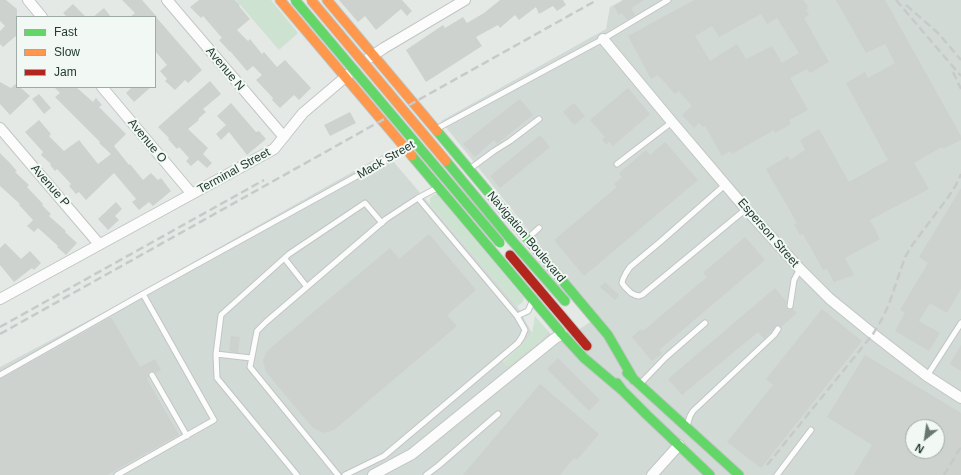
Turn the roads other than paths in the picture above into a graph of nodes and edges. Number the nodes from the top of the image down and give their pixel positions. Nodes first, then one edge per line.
1 (28, 0) edge
2 (167, 0) edge
3 (280, 0) edge
4 (295, 0) edge
5 (311, 0) edge
6 (327, 0) edge
7 (465, 0) edge
8 (668, 0) edge
9 (41, 16) edge
10 (602, 39) junction
11 (373, 55) junction
12 (345, 77) junction
13 (103, 88) edge
14 (539, 118) dead end
15 (672, 122) junction
16 (0, 128) edge
17 (435, 130) junction
18 (284, 137) junction
19 (406, 149) junction
20 (617, 164) dead end
21 (469, 170) junction
22 (726, 184) junction
23 (438, 187) junction
24 (192, 194) junction
25 (418, 198) junction
26 (746, 209) junction
27 (382, 223) junction
28 (539, 228) dead end
29 (527, 239) junction
30 (99, 244) junction
31 (284, 259) junction
32 (800, 270) junction
33 (307, 287) junction
34 (143, 294) junction
35 (1, 296) edge
36 (533, 299) junction
37 (790, 306) dead end
38 (570, 308) dead end
39 (517, 316) junction
40 (705, 323) dead end
41 (961, 323) edge
42 (778, 329) dead end
43 (562, 334) junction
44 (606, 350) dead end
45 (216, 354) junction
46 (251, 358) junction
47 (0, 375) edge
48 (152, 375) dead end
49 (927, 376) junction
50 (637, 382) junction
51 (623, 391) junction
52 (961, 398) edge
53 (498, 414) dead end
54 (687, 429) junction
55 (811, 430) dead end
56 (187, 436) junction
57 (679, 445) junction
58 (117, 475) edge
59 (297, 475) edge
60 (338, 475) edge
61 (345, 475) edge
62 (373, 475) edge
63 (426, 475) edge
64 (652, 475) edge
65 (710, 475) edge
66 (739, 475) edge
67 (777, 475) edge

1 - 9 street
2 - 18 street, Avenue N
3 - 12 main road
4 - 51 main road, Navigation Boulevard, bridge
5 - 38 main road, Navigation Boulevard, bridge
6 - 11 main road
7 - 11 street, Terminal Street
8 - 10 lane, Mack Street
10 - 15 street, Esperson Street
10 - 17 lane, Mack Street
11 - 12 street, Terminal Street
11 - 17 main road
12 - 18 street, Terminal Street
12 - 19 main road
13 - 24 street, Avenue O
14 - 21 lane
15 - 20 lane
15 - 22 street, Esperson Street
16 - 30 street, Avenue P
17 - 19 lane, Mack Street
17 - 21 main road
18 - 24 street, Terminal Street
19 - 23 main road
19 - 34 lane, Mack Street
21 - 29 main road
22 - 26 street, Esperson Street
22 - 26 lane
23 - 25 lane
23 - 36 main road
24 - 30 street, Terminal Street
25 - 27 lane
25 - 39 lane
26 - 32 street, Esperson Street
27 - 31 lane
27 - 33 lane
28 - 29 lane
29 - 50 main road
30 - 35 street, Terminal Street
31 - 33 lane
31 - 45 lane
32 - 37 lane
32 - 49 street, Esperson Street
33 - 46 lane
34 - 47 lane, Mack Street
34 - 56 lane
36 - 39 lane
36 - 43 main road
39 - 61 lane
40 - 50 lane
41 - 49 lane
42 - 54 lane
43 - 51 main road
43 - 62 street
44 - 50 main road
45 - 46 lane
45 - 59 lane
46 - 60 lane
48 - 56 lane
49 - 52 street, Esperson Street
50 - 54 main road
51 - 57 main road, Navigation Boulevard
53 - 63 lane
54 - 57 main road
54 - 66 main road
55 - 67 lane
56 - 58 lane
57 - 64 street
57 - 65 main road, Navigation Boulevard

